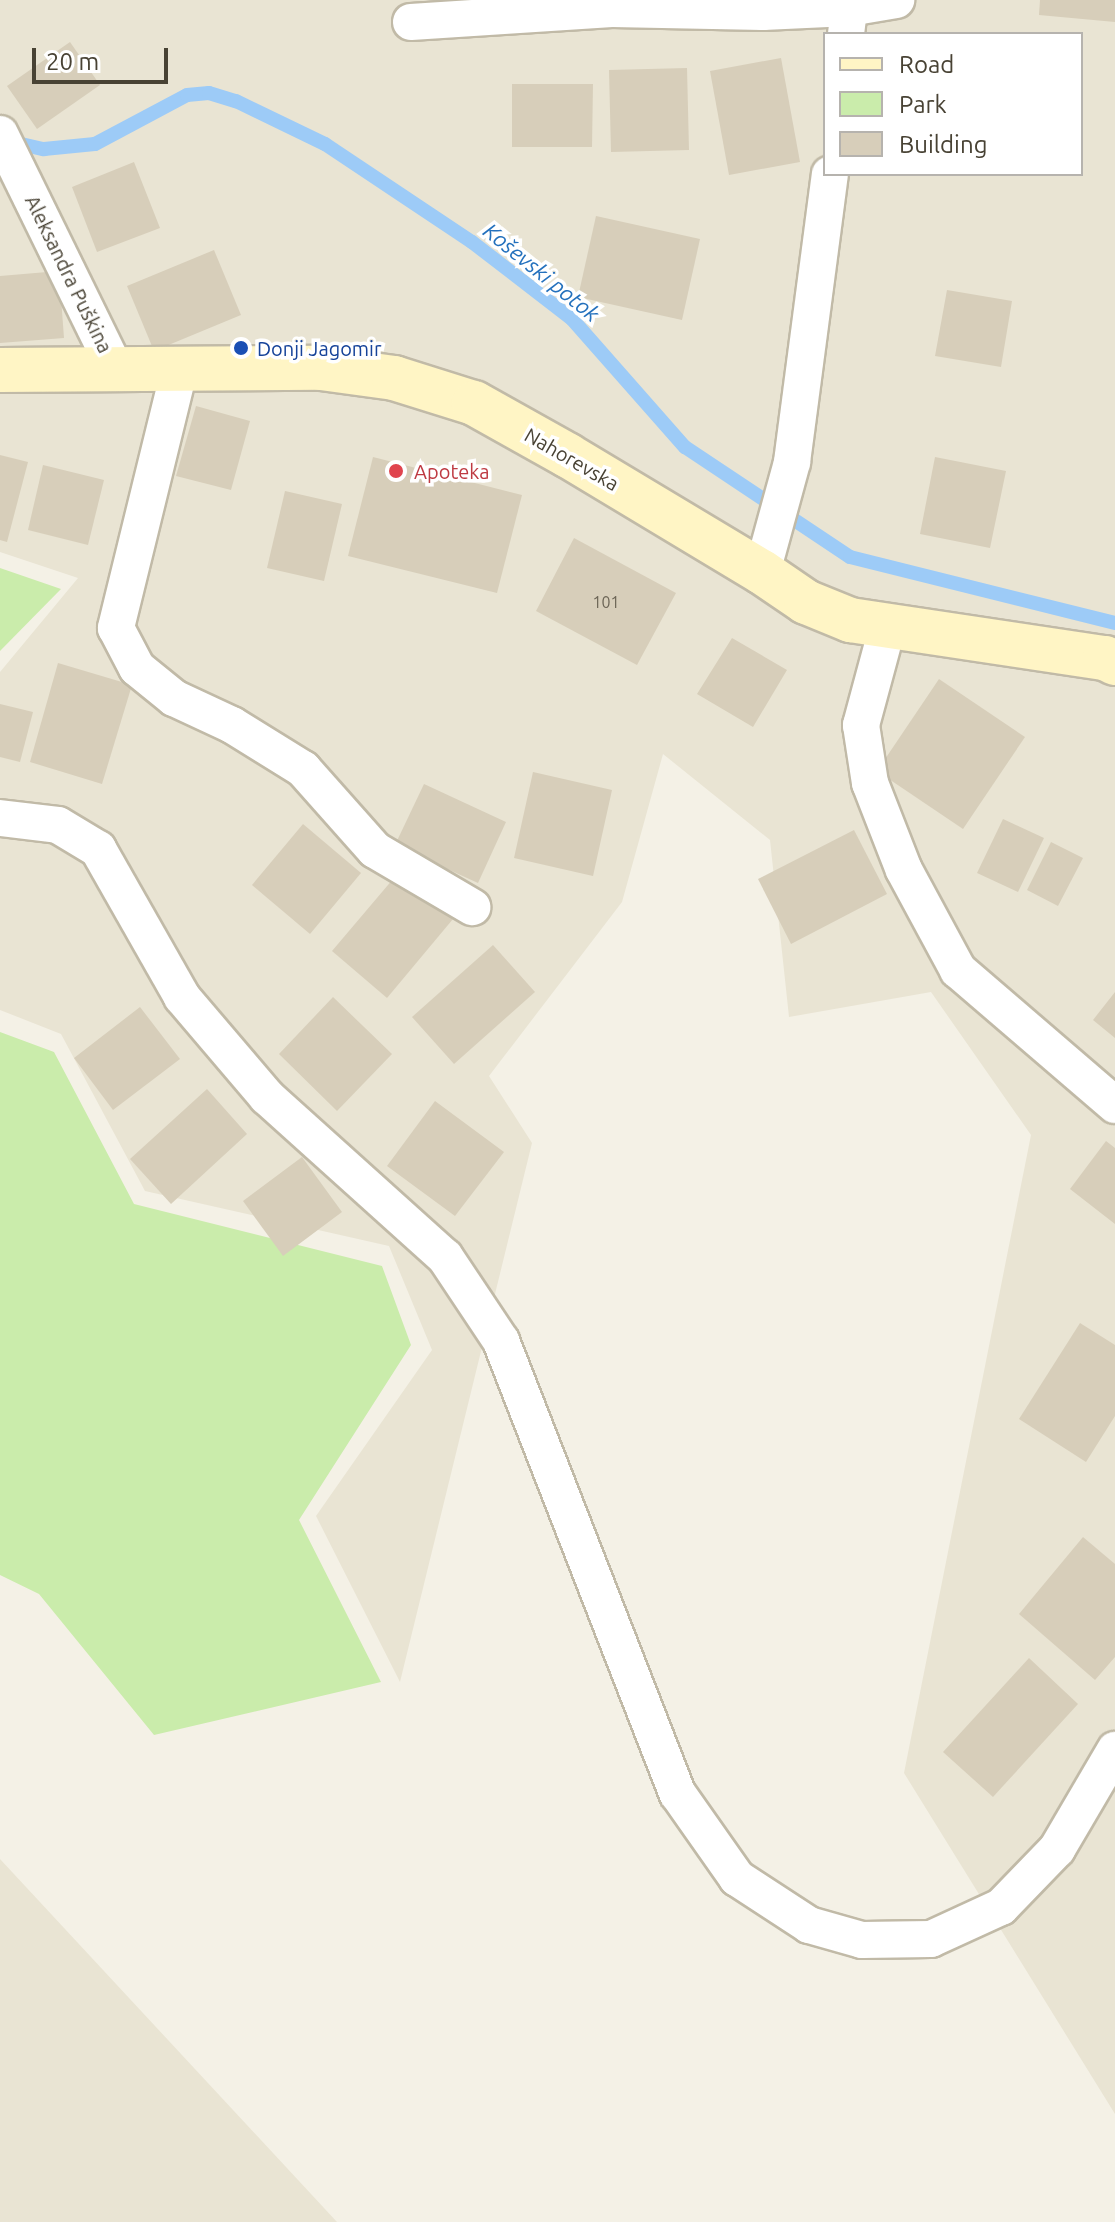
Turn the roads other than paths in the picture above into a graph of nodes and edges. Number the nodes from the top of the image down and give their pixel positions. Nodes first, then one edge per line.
1 (896, 0) edge
2 (847, 21) edge
3 (411, 22) dead end
4 (0, 134) edge
5 (830, 176) edge
6 (180, 367) junction
7 (0, 370) edge
8 (116, 371) junction
9 (767, 557) junction
10 (888, 625) junction
11 (1115, 663) edge
12 (0, 818) edge
13 (472, 907) dead end
14 (1115, 1105) edge
15 (1115, 1750) edge

1 - 2 street
2 - 3 street
4 - 8 street, Aleksandra Puškina
5 - 9 street
6 - 8 street, Nahorevska
6 - 9 street, Nahorevska
6 - 13 street
7 - 8 street, Nahorevska
9 - 10 street, Nahorevska
10 - 11 street, Nahorevska
10 - 14 street
12 - 15 street

